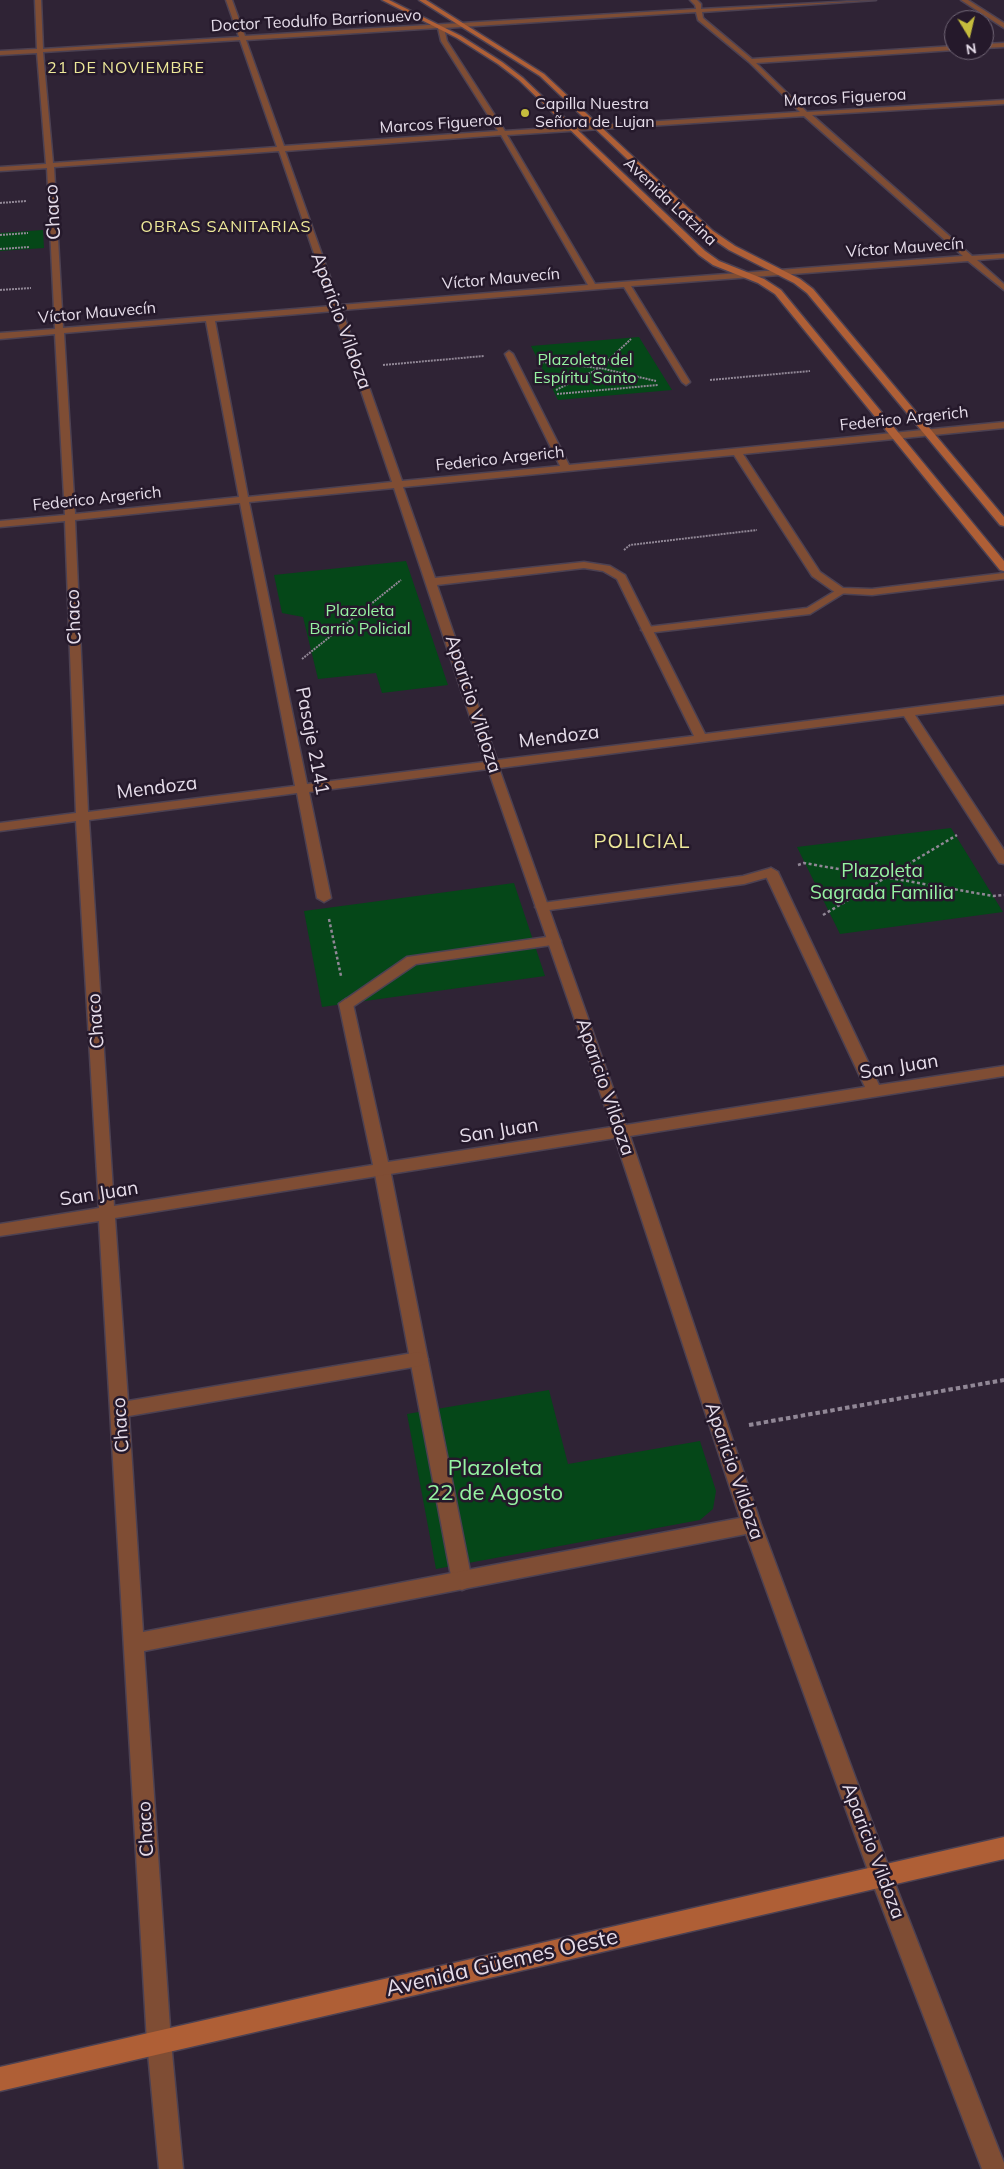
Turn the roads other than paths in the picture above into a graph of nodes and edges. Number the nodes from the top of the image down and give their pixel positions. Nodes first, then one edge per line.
1 (38, 0) edge
2 (229, 0) edge
3 (385, 0) edge
4 (422, 0) edge
5 (693, 0) edge
6 (873, 0) edge
7 (964, 0) edge
8 (700, 10) junction
9 (462, 25) junction
10 (1004, 26) edge
11 (441, 28) junction
12 (242, 40) junction
13 (944, 49) edge
14 (40, 51) junction
15 (0, 53) edge
16 (751, 62) junction
17 (1004, 102) edge
18 (806, 114) junction
19 (597, 126) junction
20 (572, 128) junction
21 (503, 133) junction
22 (280, 150) junction
23 (50, 166) junction
24 (0, 169) edge
25 (1004, 256) edge
26 (967, 258) junction
27 (780, 271) junction
28 (742, 274) junction
29 (626, 284) junction
30 (593, 287) junction
31 (1004, 288) edge
32 (336, 308) junction
33 (210, 319) junction
34 (58, 331) junction
35 (0, 336) edge
36 (509, 354) road end
37 (686, 382) road end
38 (1004, 425) edge
39 (928, 431) junction
40 (896, 435) junction
41 (736, 451) junction
42 (566, 468) junction
43 (398, 484) junction
44 (244, 500) junction
45 (70, 517) junction
46 (1004, 523) edge
47 (0, 524) edge
48 (1004, 568) edge
49 (1004, 576) edge
50 (432, 582) junction
51 (840, 591) junction
52 (648, 630) junction
53 (1004, 700) edge
54 (907, 712) junction
55 (701, 738) junction
56 (492, 764) junction
57 (301, 789) junction
58 (82, 816) junction
59 (0, 827) edge
60 (1004, 860) edge
61 (324, 898) road end
62 (542, 907) junction
63 (554, 941) junction
64 (1004, 1071) edge
65 (874, 1091) junction
66 (621, 1132) junction
67 (382, 1169) junction
68 (109, 1213) junction
69 (0, 1230) edge
70 (419, 1359) junction
71 (120, 1410) junction
72 (752, 1524) junction
73 (462, 1581) junction
74 (135, 1643) junction
75 (1004, 1848) edge
76 (881, 1876) junction
77 (159, 2042) junction
78 (0, 2079) edge
79 (170, 2169) edge
80 (994, 2169) edge

1 - 14 street, Chaco
2 - 12 street, Aparicio Vildoza
3 - 11 street, Avenida Latzina
4 - 9 street, Avenida Latzina
5 - 8 street
6 - 8 street, Doctor Teodulfo Barrionuevo
7 - 10 street
8 - 9 street, Doctor Teodulfo Barrionuevo
8 - 16 street
9 - 11 street, Doctor Teodulfo Barrionuevo
9 - 19 street, Avenida Latzina
11 - 12 street, Doctor Teodulfo Barrionuevo
11 - 20 street, Avenida Latzina
11 - 21 street
12 - 14 street, Doctor Teodulfo Barrionuevo
12 - 22 street, Aparicio Vildoza
13 - 16 street
14 - 15 street, Doctor Teodulfo Barrionuevo
14 - 23 street, Chaco
16 - 18 street
17 - 18 street, Marcos Figueroa
18 - 19 street, Marcos Figueroa
18 - 26 street
19 - 20 street, Marcos Figueroa
19 - 27 street, Avenida Latzina
20 - 21 street, Marcos Figueroa
20 - 28 street, Avenida Latzina
21 - 22 street, Marcos Figueroa
21 - 30 street
22 - 23 street, Marcos Figueroa
22 - 32 street, Aparicio Vildoza
23 - 24 street, Marcos Figueroa
23 - 34 street, Chaco
25 - 26 street, Víctor Mauvecín
26 - 27 street, Víctor Mauvecín
26 - 31 street
27 - 28 street, Víctor Mauvecín
27 - 39 street, Avenida Latzina
28 - 29 street, Víctor Mauvecín
28 - 40 street, Avenida Latzina
29 - 30 street, Víctor Mauvecín
29 - 37 street
30 - 32 street, Víctor Mauvecín
32 - 33 street, Víctor Mauvecín
32 - 43 street, Aparicio Vildoza
33 - 34 street, Víctor Mauvecín
33 - 44 street, Pasaje 2141
34 - 35 street, Víctor Mauvecín
34 - 45 street, Chaco
36 - 42 street
38 - 39 street, Federico Argerich
39 - 40 street, Federico Argerich
39 - 46 street, Avenida Latzina
40 - 41 street, Federico Argerich
40 - 48 street, Avenida Latzina
41 - 42 street, Federico Argerich
41 - 51 street
42 - 43 street, Federico Argerich
43 - 44 street, Federico Argerich
43 - 50 street, Aparicio Vildoza
44 - 45 street, Federico Argerich
44 - 57 street, Pasaje 2141
45 - 47 street, Federico Argerich
45 - 58 street, Chaco
49 - 51 street
50 - 52 street
50 - 56 street, Aparicio Vildoza
51 - 52 street
52 - 55 street
53 - 54 street, Mendoza
54 - 55 street, Mendoza
54 - 60 street
55 - 56 street, Mendoza
56 - 57 street, Mendoza
56 - 62 street, Aparicio Vildoza
57 - 58 street, Mendoza
57 - 61 street, Pasaje 2141
58 - 59 street, Mendoza
58 - 68 street, Chaco
62 - 63 street, Aparicio Vildoza
62 - 65 street
63 - 66 street, Aparicio Vildoza
63 - 67 street
64 - 65 street, San Juan
65 - 66 street, San Juan
66 - 67 street, San Juan
66 - 72 street, Aparicio Vildoza
67 - 68 street, San Juan
67 - 70 street
68 - 69 street, San Juan
68 - 71 street, Chaco
70 - 71 street
70 - 73 street
71 - 74 street, Chaco
72 - 73 street
72 - 76 street, Aparicio Vildoza
73 - 74 street
74 - 77 street, Chaco
75 - 76 street, Avenida Güemes Oeste
76 - 77 street, Avenida Güemes Oeste
76 - 80 street, Aparicio Vildoza
77 - 78 street, Avenida Güemes Oeste
77 - 79 street, Chaco

